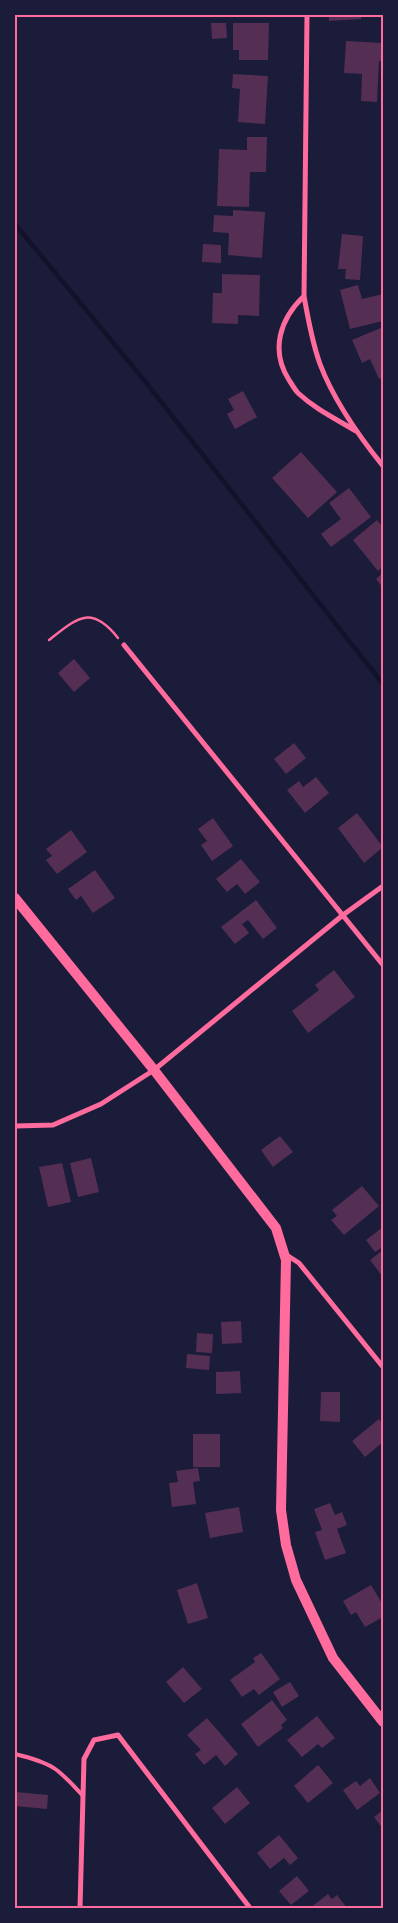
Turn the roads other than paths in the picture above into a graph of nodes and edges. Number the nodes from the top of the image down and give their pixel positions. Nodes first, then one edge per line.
1 (307, 15) edge
2 (304, 296) junction
3 (358, 432) junction
4 (383, 466) edge
5 (124, 645) road end
6 (383, 886) edge
7 (15, 898) edge
8 (343, 915) junction
9 (383, 965) edge
10 (154, 1070) junction
11 (15, 1126) edge
12 (285, 1254) junction
13 (383, 1366) edge
14 (383, 1722) edge
15 (15, 1754) edge
16 (83, 1796) junction
17 (80, 1908) edge
18 (250, 1908) edge

1 - 2 street
2 - 3 street
2 - 3 street
3 - 4 street
5 - 8 street
6 - 8 street
7 - 10 main road
8 - 9 street
8 - 10 street
10 - 11 street
10 - 12 main road
12 - 13 street
12 - 14 main road
15 - 16 lane
16 - 17 street
16 - 18 street

